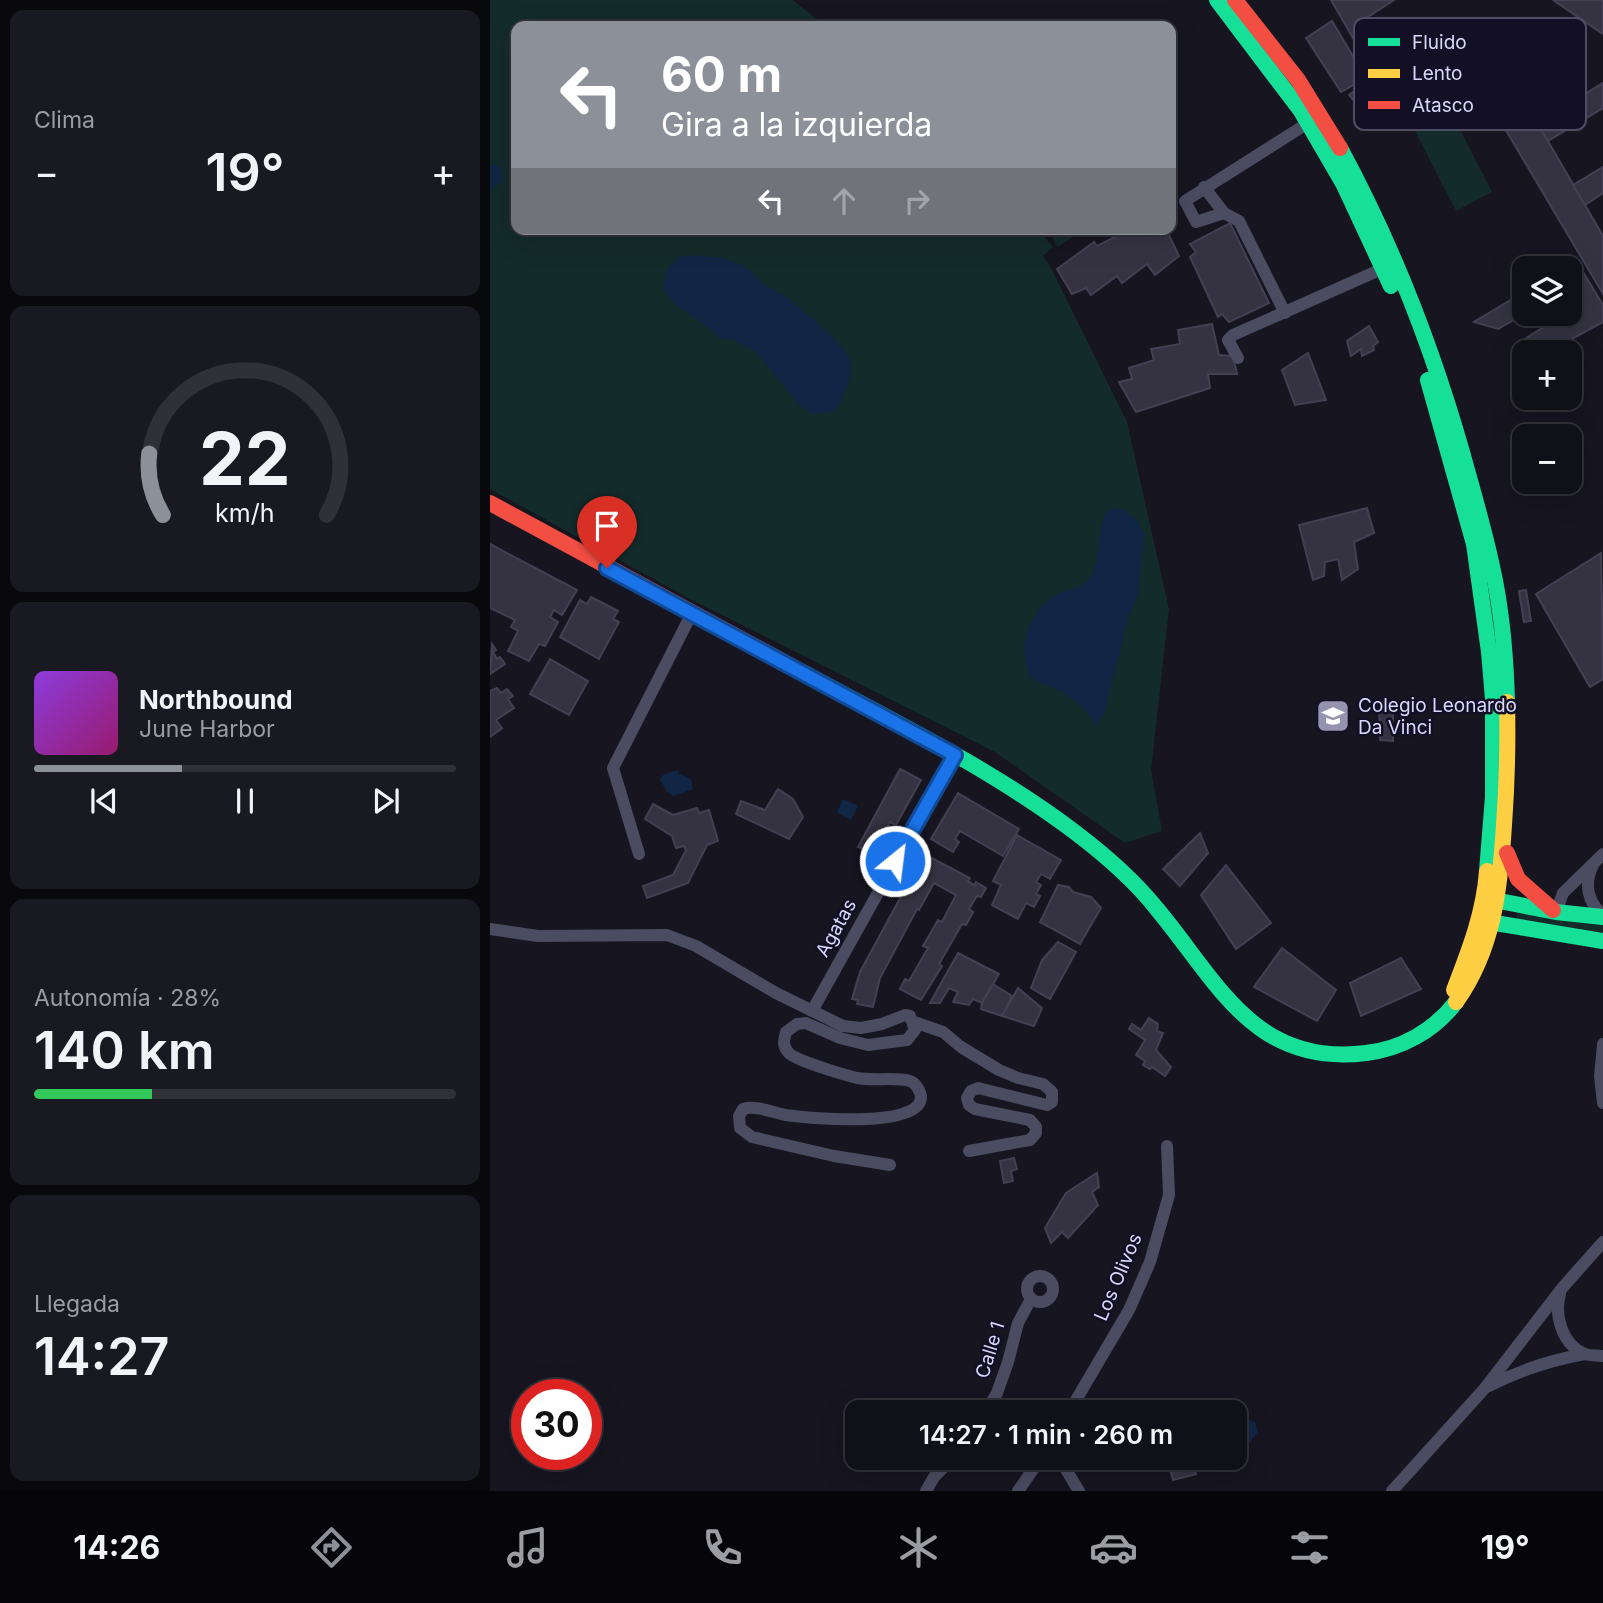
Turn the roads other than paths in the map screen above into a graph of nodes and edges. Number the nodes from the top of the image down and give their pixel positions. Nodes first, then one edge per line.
1 (1217, 0) edge
2 (1236, 0) edge
3 (1308, 123) junction
4 (1204, 187) junction
5 (1224, 213) junction
6 (1384, 268) junction
7 (1285, 313) junction
8 (1238, 358) dead end
9 (490, 503) edge
10 (692, 613) junction
11 (955, 755) junction
12 (1504, 829) junction
13 (639, 854) dead end
14 (1600, 857) edge
15 (1491, 899) junction
16 (1556, 912) junction
17 (1603, 916) edge
18 (1487, 921) junction
19 (490, 929) edge
20 (1603, 941) edge
21 (812, 1011) junction
22 (914, 1022) junction
23 (1603, 1044) edge
24 (1603, 1103) edge
25 (1167, 1146) dead end
26 (969, 1151) dead end
27 (890, 1165) dead end
28 (1603, 1241) edge
29 (1563, 1287) junction
30 (1031, 1299) dead end
31 (1585, 1354) junction
32 (1603, 1356) edge
33 (1485, 1388) junction
34 (993, 1400) edge
35 (1076, 1400) edge
36 (941, 1470) edge
37 (1033, 1470) edge
38 (1066, 1470) edge
39 (926, 1491) edge
40 (1018, 1491) edge
41 (1079, 1491) edge
42 (1392, 1491) edge

1 - 3 main road
2 - 12 main road
3 - 4 street
3 - 6 main road
4 - 5 street
4 - 5 street
5 - 7 street
6 - 7 street
6 - 15 main road
7 - 8 street
9 - 10 main road
10 - 11 main road
10 - 13 street
11 - 18 main road
11 - 21 street, Agatas
12 - 15 main road
12 - 16 main road
14 - 16 street
14 - 17 street
15 - 16 main road
15 - 18 main road
16 - 17 main road
18 - 20 main road
19 - 21 street
21 - 22 street
22 - 26 street
22 - 27 street
23 - 24 street
25 - 35 street, Los Olivos
28 - 29 street
29 - 31 street
29 - 33 street
30 - 34 street, Calle 1
31 - 32 street
31 - 33 street
33 - 42 street
36 - 39 street
37 - 40 street
38 - 41 street

